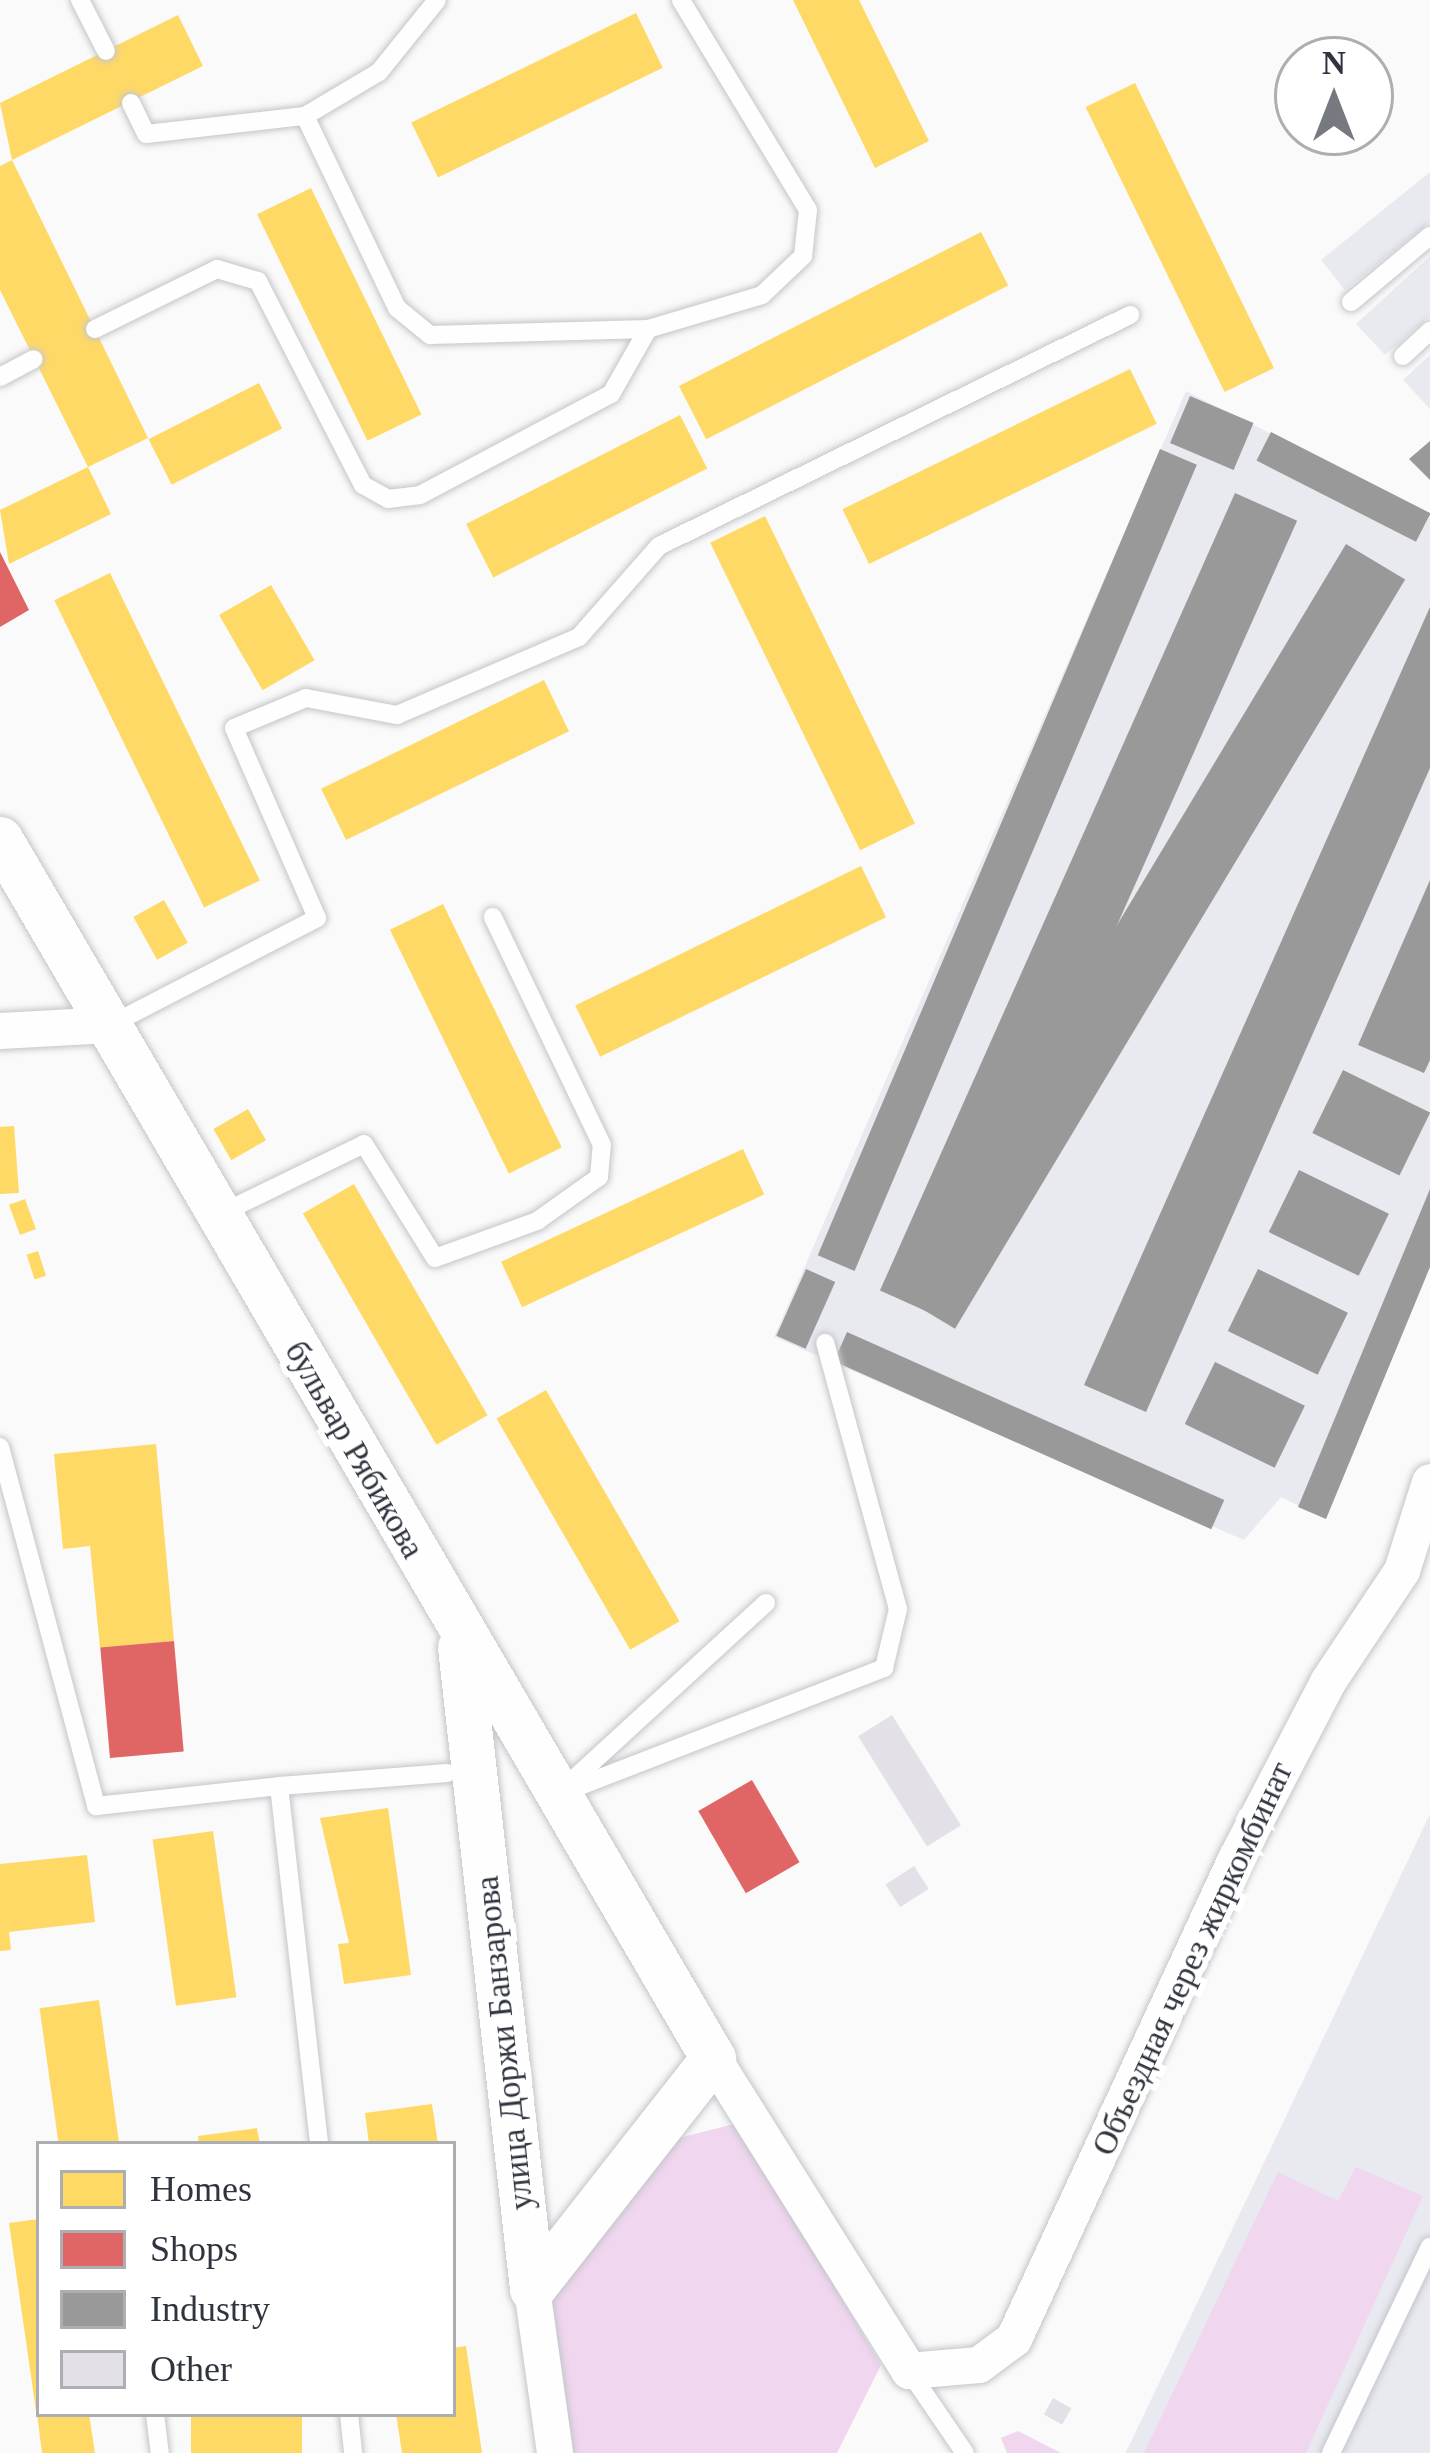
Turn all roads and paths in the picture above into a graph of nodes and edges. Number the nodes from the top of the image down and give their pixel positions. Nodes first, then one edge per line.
1 (80, 0) edge
2 (436, 0) edge
3 (681, 0) edge
4 (106, 51) dead end
5 (131, 103) dead end
6 (305, 116) junction
7 (1430, 236) edge
8 (1352, 302) dead end
9 (1130, 315) dead end
10 (95, 329) dead end
11 (648, 329) junction
12 (1430, 332) edge
13 (1402, 356) dead end
14 (34, 359) dead end
15 (0, 377) edge
16 (0, 839) edge
17 (494, 917) dead end
18 (110, 1025) junction
19 (0, 1031) edge
20 (218, 1215) junction
21 (825, 1343) dead end
22 (0, 1447) edge
23 (1430, 1482) edge
24 (766, 1603) dead end
25 (459, 1633) junction
26 (448, 1773) dead end
27 (279, 1786) junction
28 (556, 1795) junction
29 (713, 2058) junction
30 (319, 2141) edge
31 (1430, 2246) edge
32 (532, 2289) junction
33 (909, 2371) junction
34 (155, 2417) edge
35 (349, 2417) edge
36 (160, 2453) edge
37 (353, 2453) edge
38 (556, 2453) edge
39 (965, 2453) edge
40 (1331, 2453) edge

1 - 4 lane
2 - 6 lane
3 - 11 lane
5 - 6 lane
6 - 11 lane
7 - 8 lane
9 - 18 lane
10 - 11 lane
12 - 13 lane
14 - 15 lane
16 - 18 street, бульвар Рябикова
17 - 20 lane
18 - 19 street
18 - 20 street, бульвар Рябикова
20 - 25 street, бульвар Рябикова
21 - 28 lane
22 - 27 lane
23 - 33 street, Объездная через жиркомбинат
24 - 28 lane
25 - 28 street, бульвар Рябикова
25 - 32 street, улица Доржи Банзарова
26 - 27 lane
27 - 30 lane
28 - 29 street, бульвар Рябикова
29 - 32 street
29 - 33 street, бульвар Рябикова
31 - 40 lane
32 - 38 street, улица Доржи Банзарова
33 - 39 lane
34 - 36 lane
35 - 37 lane

